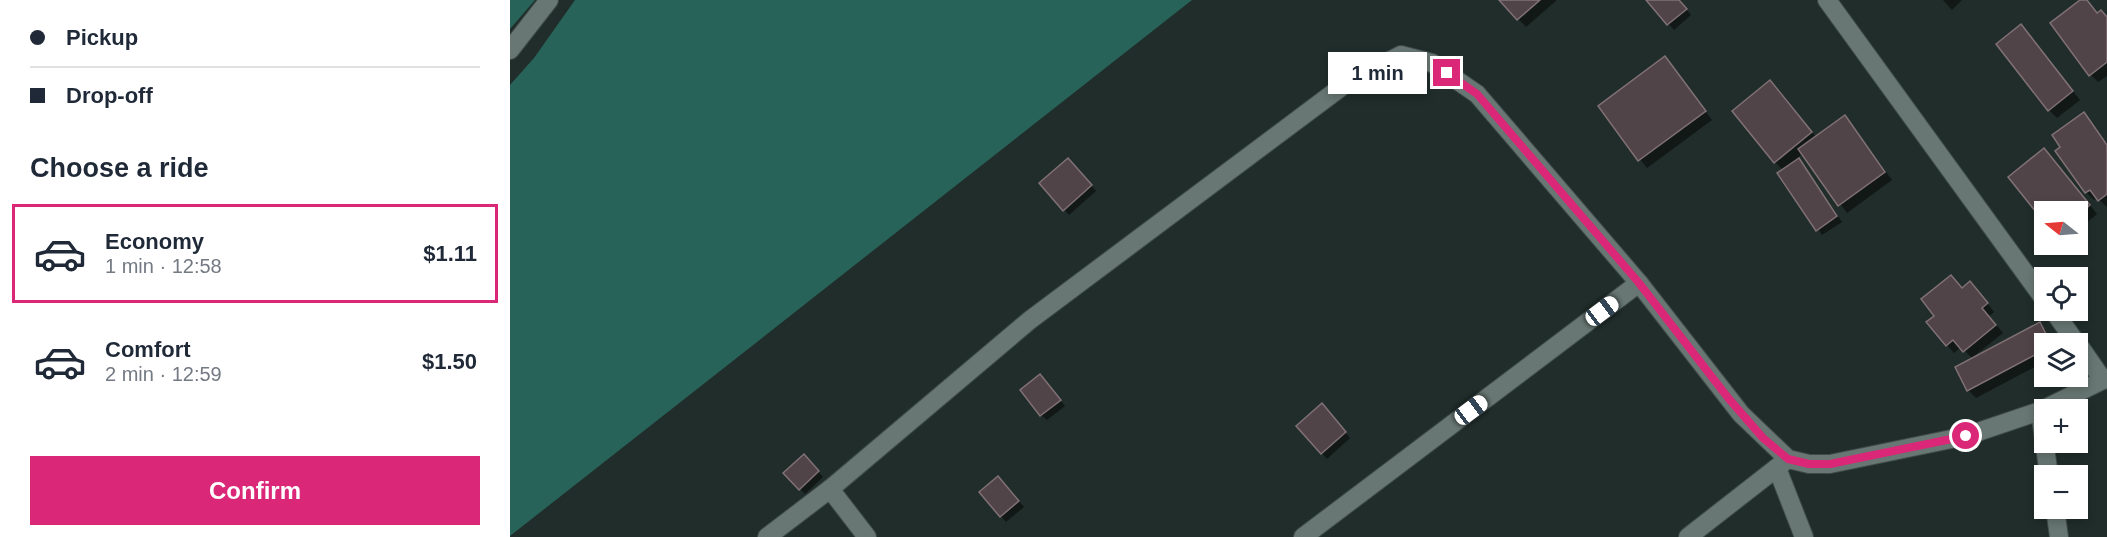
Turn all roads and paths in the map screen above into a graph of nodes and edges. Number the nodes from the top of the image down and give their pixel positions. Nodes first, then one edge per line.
1 (549, 0) edge
2 (1827, 0) edge
3 (510, 50) edge
4 (1639, 283) junction
5 (2034, 285) edge
6 (2088, 358) edge
7 (2105, 379) edge
8 (2064, 399) edge
9 (2034, 413) edge
10 (1783, 464) junction
11 (830, 489) junction
12 (2057, 519) edge
13 (767, 537) edge
14 (867, 537) edge
15 (1304, 537) edge
16 (1688, 537) edge
17 (1804, 537) edge
18 (2059, 537) edge

1 - 3 street
2 - 5 street
4 - 10 street
4 - 11 street
4 - 15 street
6 - 7 street
7 - 8 street
9 - 10 street
10 - 16 street
10 - 17 street
11 - 13 street
11 - 14 street
12 - 18 street

